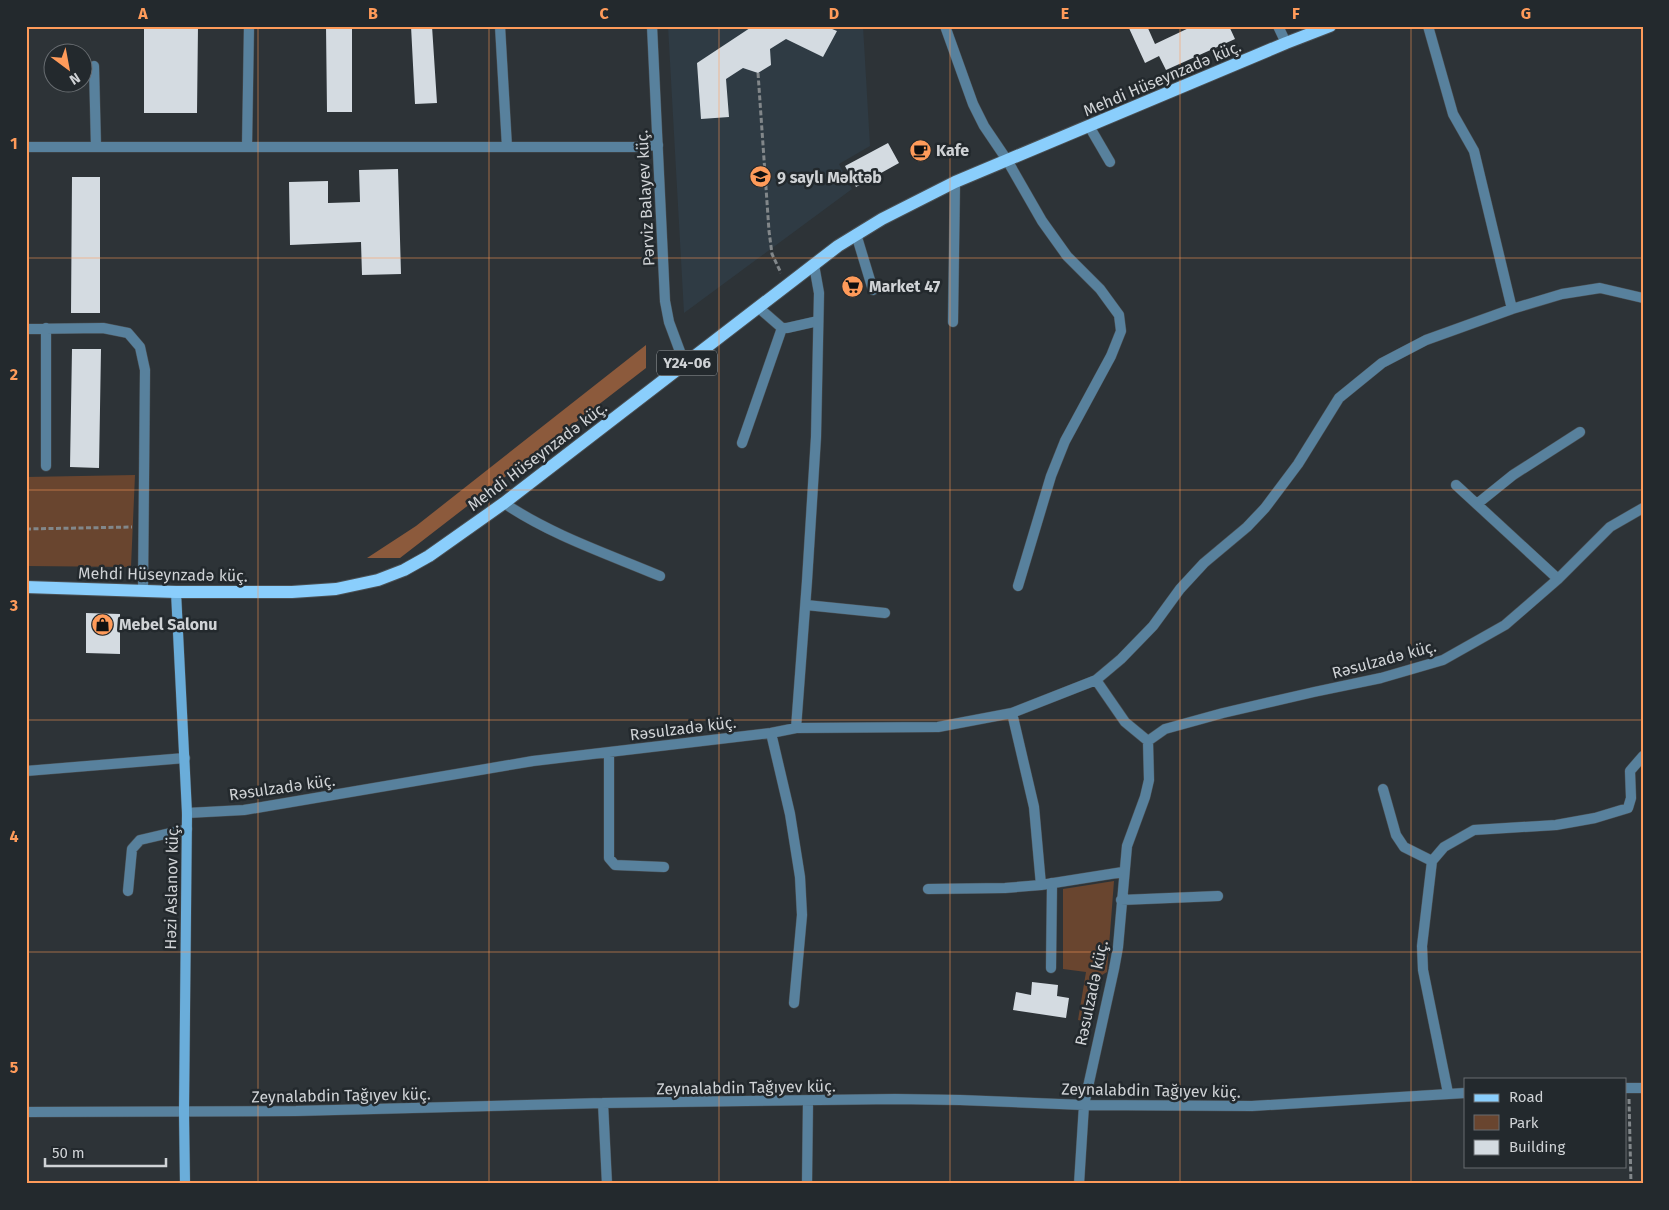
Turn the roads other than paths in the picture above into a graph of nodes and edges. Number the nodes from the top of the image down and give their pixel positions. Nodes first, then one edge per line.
1 (249, 26) edge
2 (500, 26) edge
3 (652, 26) edge
4 (945, 26) edge
5 (1278, 26) edge
6 (1330, 26) edge
7 (1428, 26) edge
8 (1286, 43) junction
9 (94, 66) dead end
10 (1089, 126) junction
11 (658, 145) junction
12 (26, 147) edge
13 (96, 147) junction
14 (247, 147) junction
15 (507, 147) junction
16 (1007, 160) junction
17 (1110, 162) dead end
18 (955, 182) junction
19 (856, 234) junction
20 (814, 265) junction
21 (873, 290) dead end
22 (1643, 298) edge
23 (758, 308) junction
24 (1512, 309) junction
25 (818, 321) junction
26 (953, 322) dead end
27 (46, 328) junction
28 (782, 328) junction
29 (26, 329) edge
30 (685, 365) junction
31 (1580, 432) dead end
32 (742, 443) dead end
33 (46, 466) dead end
34 (1456, 485) dead end
35 (504, 503) junction
36 (1477, 504) junction
37 (1643, 508) edge
38 (660, 576) dead end
39 (1558, 579) junction
40 (1018, 586) dead end
41 (26, 587) edge
42 (143, 591) junction
43 (176, 592) junction
44 (806, 604) junction
45 (885, 613) dead end
46 (1096, 680) junction
47 (1012, 713) junction
48 (796, 728) junction
49 (771, 733) junction
50 (1148, 741) junction
51 (609, 752) junction
52 (1643, 756) edge
53 (185, 758) junction
54 (26, 771) edge
55 (1383, 789) dead end
56 (187, 813) junction
57 (187, 829) junction
58 (1432, 862) junction
59 (664, 867) dead end
60 (1123, 872) junction
61 (1046, 884) junction
62 (928, 889) dead end
63 (128, 891) dead end
64 (1218, 896) dead end
65 (1121, 900) junction
66 (1051, 968) dead end
67 (794, 1004) dead end
68 (1627, 1088) edge
69 (1643, 1088) edge
70 (1464, 1092) edge
71 (1448, 1093) junction
72 (808, 1101) junction
73 (603, 1103) junction
74 (1084, 1105) junction
75 (26, 1112) edge
76 (184, 1112) junction
77 (185, 1184) edge
78 (606, 1184) edge
79 (807, 1184) edge
80 (1078, 1184) edge

1 - 14 street
2 - 15 street
3 - 11 street, Pərviz Balayev küç.
4 - 16 street
5 - 8 street
6 - 8 main road, Mehdi Hüseynzadə küç. / Y24-06
7 - 24 street
8 - 10 main road, Mehdi Hüseynzadə küç. / Y24-06
9 - 13 street
10 - 16 main road, Mehdi Hüseynzadə küç. / Y24-06
10 - 17 street
11 - 15 street
11 - 30 street, Pərviz Balayev küç.
12 - 13 street
13 - 14 street
14 - 15 street
16 - 18 main road, Mehdi Hüseynzadə küç. / Y24-06
16 - 40 street
18 - 19 main road, Mehdi Hüseynzadə küç. / Y24-06
18 - 26 street
19 - 20 main road, Mehdi Hüseynzadə küç. / Y24-06
19 - 21 street
20 - 23 main road, Mehdi Hüseynzadə küç. / Y24-06
20 - 25 street
22 - 24 street
23 - 28 street
23 - 30 main road, Mehdi Hüseynzadə küç. / Y24-06
24 - 46 street
25 - 28 street
25 - 44 street
27 - 29 street
27 - 33 street
27 - 42 street
28 - 32 street
30 - 35 main road, Mehdi Hüseynzadə küç. / Y24-06
31 - 36 street
34 - 36 street
35 - 38 street
35 - 43 main road, Mehdi Hüseynzadə küç. / Y24-06
36 - 39 street
37 - 39 street, Rəsulzadə küç.
39 - 50 street, Rəsulzadə küç.
41 - 42 main road, Mehdi Hüseynzadə küç. / Y24-06
42 - 43 main road, Mehdi Hüseynzadə küç. / Y24-06
43 - 53 main road, Həzi Aslanov küç.
44 - 45 street
44 - 48 street
46 - 47 street, Rəsulzadə küç.
46 - 50 street
47 - 48 street, Rəsulzadə küç.
47 - 61 street
48 - 49 street, Rəsulzadə küç.
49 - 51 street, Rəsulzadə küç.
49 - 67 street
50 - 60 street, Rəsulzadə küç.
51 - 56 street, Rəsulzadə küç.
51 - 59 street
52 - 58 street
53 - 54 street
53 - 56 main road, Həzi Aslanov küç.
55 - 58 street
56 - 57 main road, Həzi Aslanov küç.
57 - 63 street
57 - 76 main road, Həzi Aslanov küç.
58 - 71 street
60 - 61 street
60 - 65 street, Rəsulzadə küç.
61 - 62 street
61 - 66 street
64 - 65 street
65 - 74 street, Rəsulzadə küç.
68 - 69 street
70 - 71 street, Zeynalabdin Tağıyev küç.
71 - 74 street, Zeynalabdin Tağıyev küç.
72 - 73 street, Zeynalabdin Tağıyev küç.
72 - 74 street, Zeynalabdin Tağıyev küç.
72 - 79 street
73 - 76 street, Zeynalabdin Tağıyev küç.
73 - 78 street
74 - 80 street, Rəsulzadə küç.
75 - 76 street, Zeynalabdin Tağıyev küç.
76 - 77 main road, Həzi Aslanov küç.

